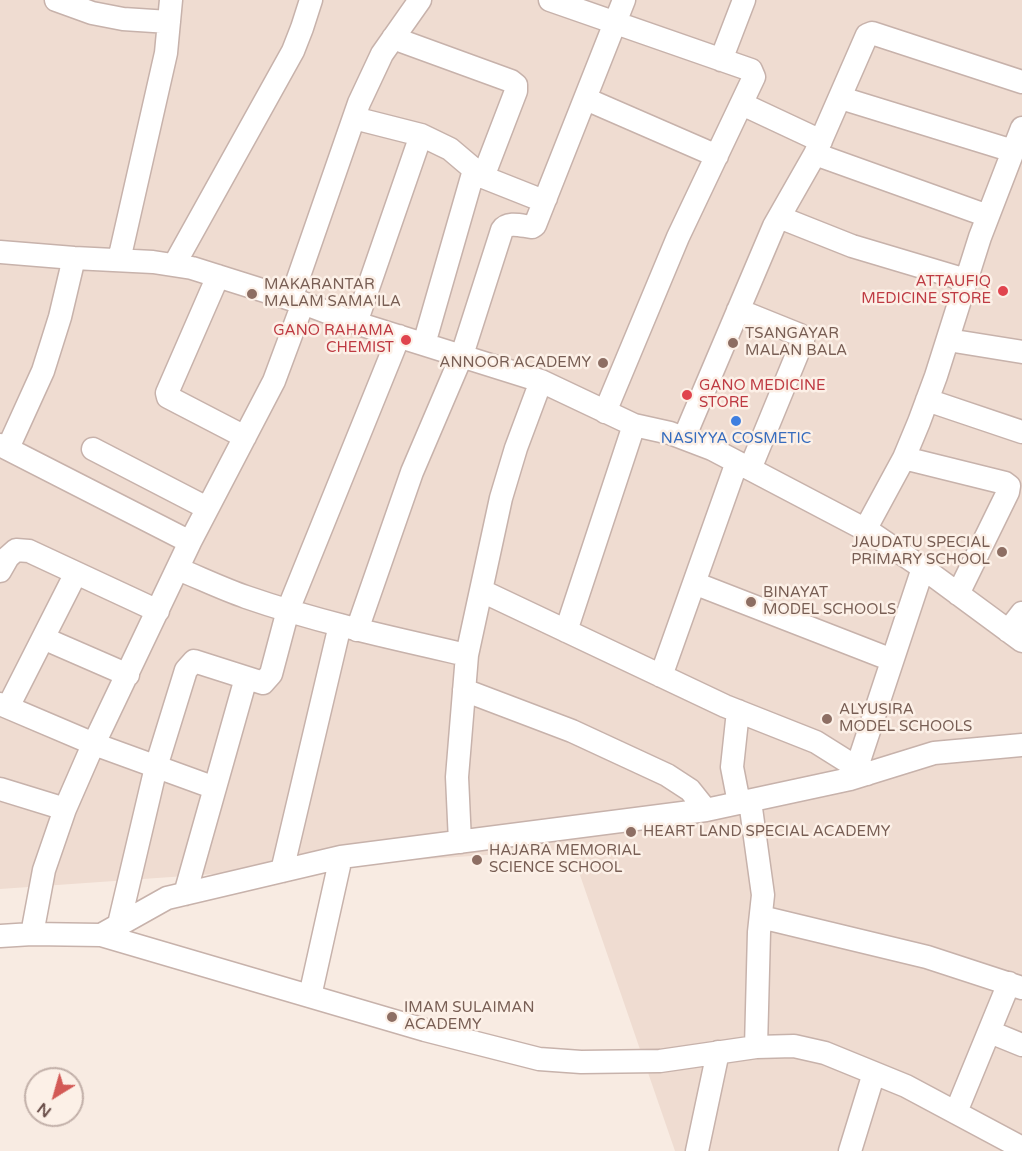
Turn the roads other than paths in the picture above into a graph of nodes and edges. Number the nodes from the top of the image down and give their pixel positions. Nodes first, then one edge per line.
1 (56, 0) edge
2 (311, 0) edge
3 (420, 0) edge
4 (550, 0) edge
5 (624, 0) edge
6 (744, 0) edge
7 (170, 11) edge
8 (614, 23) junction
9 (393, 38) junction
10 (721, 60) junction
11 (1022, 82) edge
12 (840, 98) junction
13 (586, 99) junction
14 (742, 104) junction
15 (354, 118) junction
16 (421, 135) junction
17 (1018, 141) edge
18 (818, 147) junction
19 (717, 156) junction
20 (478, 173) junction
21 (546, 198) junction
22 (988, 216) junction
23 (779, 217) junction
24 (0, 252) edge
25 (74, 258) junction
26 (119, 260) junction
27 (174, 265) junction
28 (218, 276) junction
29 (966, 280) junction
30 (297, 301) junction
31 (738, 310) junction
32 (356, 322) junction
33 (399, 336) junction
34 (948, 340) junction
35 (424, 344) junction
36 (1022, 352) edge
37 (462, 355) junction
38 (541, 381) junction
39 (927, 400) junction
40 (605, 412) junction
41 (634, 425) junction
42 (1022, 432) edge
43 (245, 437) junction
44 (684, 438) junction
45 (4, 447) edge
46 (93, 449) dead end
47 (904, 458) junction
48 (744, 466) junction
49 (207, 508) junction
50 (865, 530) junction
51 (190, 542) junction
52 (923, 568) junction
53 (178, 569) junction
54 (0, 571) edge
55 (76, 573) junction
56 (694, 583) junction
57 (482, 591) junction
58 (958, 594) junction
59 (288, 610) junction
60 (158, 611) junction
61 (1022, 613) edge
62 (348, 627) junction
63 (566, 631) junction
64 (1015, 636) edge
65 (43, 638) junction
66 (467, 655) junction
67 (892, 660) junction
68 (128, 675) junction
69 (662, 676) junction
70 (246, 678) junction
71 (464, 690) junction
72 (4, 705) edge
73 (738, 711) junction
74 (94, 744) junction
75 (1022, 745) edge
76 (156, 767) junction
77 (862, 770) junction
78 (215, 788) junction
79 (0, 789) edge
80 (744, 802) junction
81 (65, 809) junction
82 (706, 810) junction
83 (460, 842) junction
84 (341, 857) junction
85 (282, 870) junction
86 (185, 894) junction
87 (761, 917) junction
88 (110, 929) junction
89 (32, 934) junction
90 (0, 936) edge
91 (1016, 986) edge
92 (310, 996) junction
93 (990, 1032) junction
94 (1022, 1046) edge
95 (756, 1047) junction
96 (718, 1052) junction
97 (874, 1073) junction
98 (956, 1112) junction
99 (1022, 1148) edge
100 (697, 1151) edge
101 (850, 1151) edge

1 - 7 street
2 - 27 street
3 - 9 street
4 - 8 street
5 - 8 street
6 - 10 street
7 - 26 street
8 - 10 street
8 - 13 street
9 - 15 street
9 - 20 street
10 - 14 street
11 - 12 street
12 - 17 street
12 - 18 street
13 - 19 street
13 - 21 street
14 - 18 street
14 - 19 street
15 - 16 street
15 - 30 street
16 - 20 street
16 - 32 street
17 - 22 street
18 - 22 street
18 - 23 street
19 - 40 street
20 - 21 street
20 - 35 street
21 - 37 street
22 - 29 street
23 - 29 street
23 - 31 street
24 - 25 street
25 - 26 street
25 - 45 street
26 - 27 street
27 - 28 street
28 - 30 street
28 - 43 street
29 - 34 street
30 - 32 street
30 - 43 street
31 - 44 street
31 - 48 street
32 - 33 street
33 - 35 street
33 - 59 street
34 - 36 street
34 - 39 street
35 - 37 street
37 - 38 street
37 - 62 street
38 - 40 street
38 - 57 street
39 - 42 street
39 - 47 street
40 - 41 street
41 - 44 street
41 - 63 street
43 - 49 street
44 - 48 street
45 - 51 street
46 - 49 street
47 - 50 street
47 - 58 street
48 - 50 street
48 - 56 street
49 - 51 street
50 - 52 street
51 - 53 street
52 - 58 street
52 - 67 street
53 - 59 street
53 - 60 street
54 - 55 street
55 - 60 street
55 - 65 street
56 - 67 street
56 - 69 street
57 - 63 street
57 - 66 street
58 - 64 street
59 - 62 street
59 - 70 street
60 - 68 street
61 - 64 street
62 - 66 street
62 - 85 street
63 - 69 street
65 - 68 street
65 - 72 street
66 - 71 street
67 - 77 street
68 - 74 street
69 - 73 street
70 - 76 street
70 - 78 street
71 - 82 street
71 - 83 street
72 - 74 street
73 - 77 street
73 - 80 street
74 - 76 street
74 - 81 street
75 - 77 street
76 - 78 street
76 - 88 street
77 - 80 street
78 - 86 street
79 - 81 street
80 - 82 street
80 - 87 street
81 - 89 street
82 - 83 street
83 - 84 street
84 - 85 street
84 - 92 street
85 - 86 street
86 - 88 street
87 - 91 street
87 - 95 street
88 - 89 street
88 - 92 street
89 - 90 street
91 - 93 street
92 - 96 street
93 - 94 street
93 - 98 street
95 - 96 street
95 - 97 street
96 - 100 street
97 - 98 street
97 - 101 street
98 - 99 street

